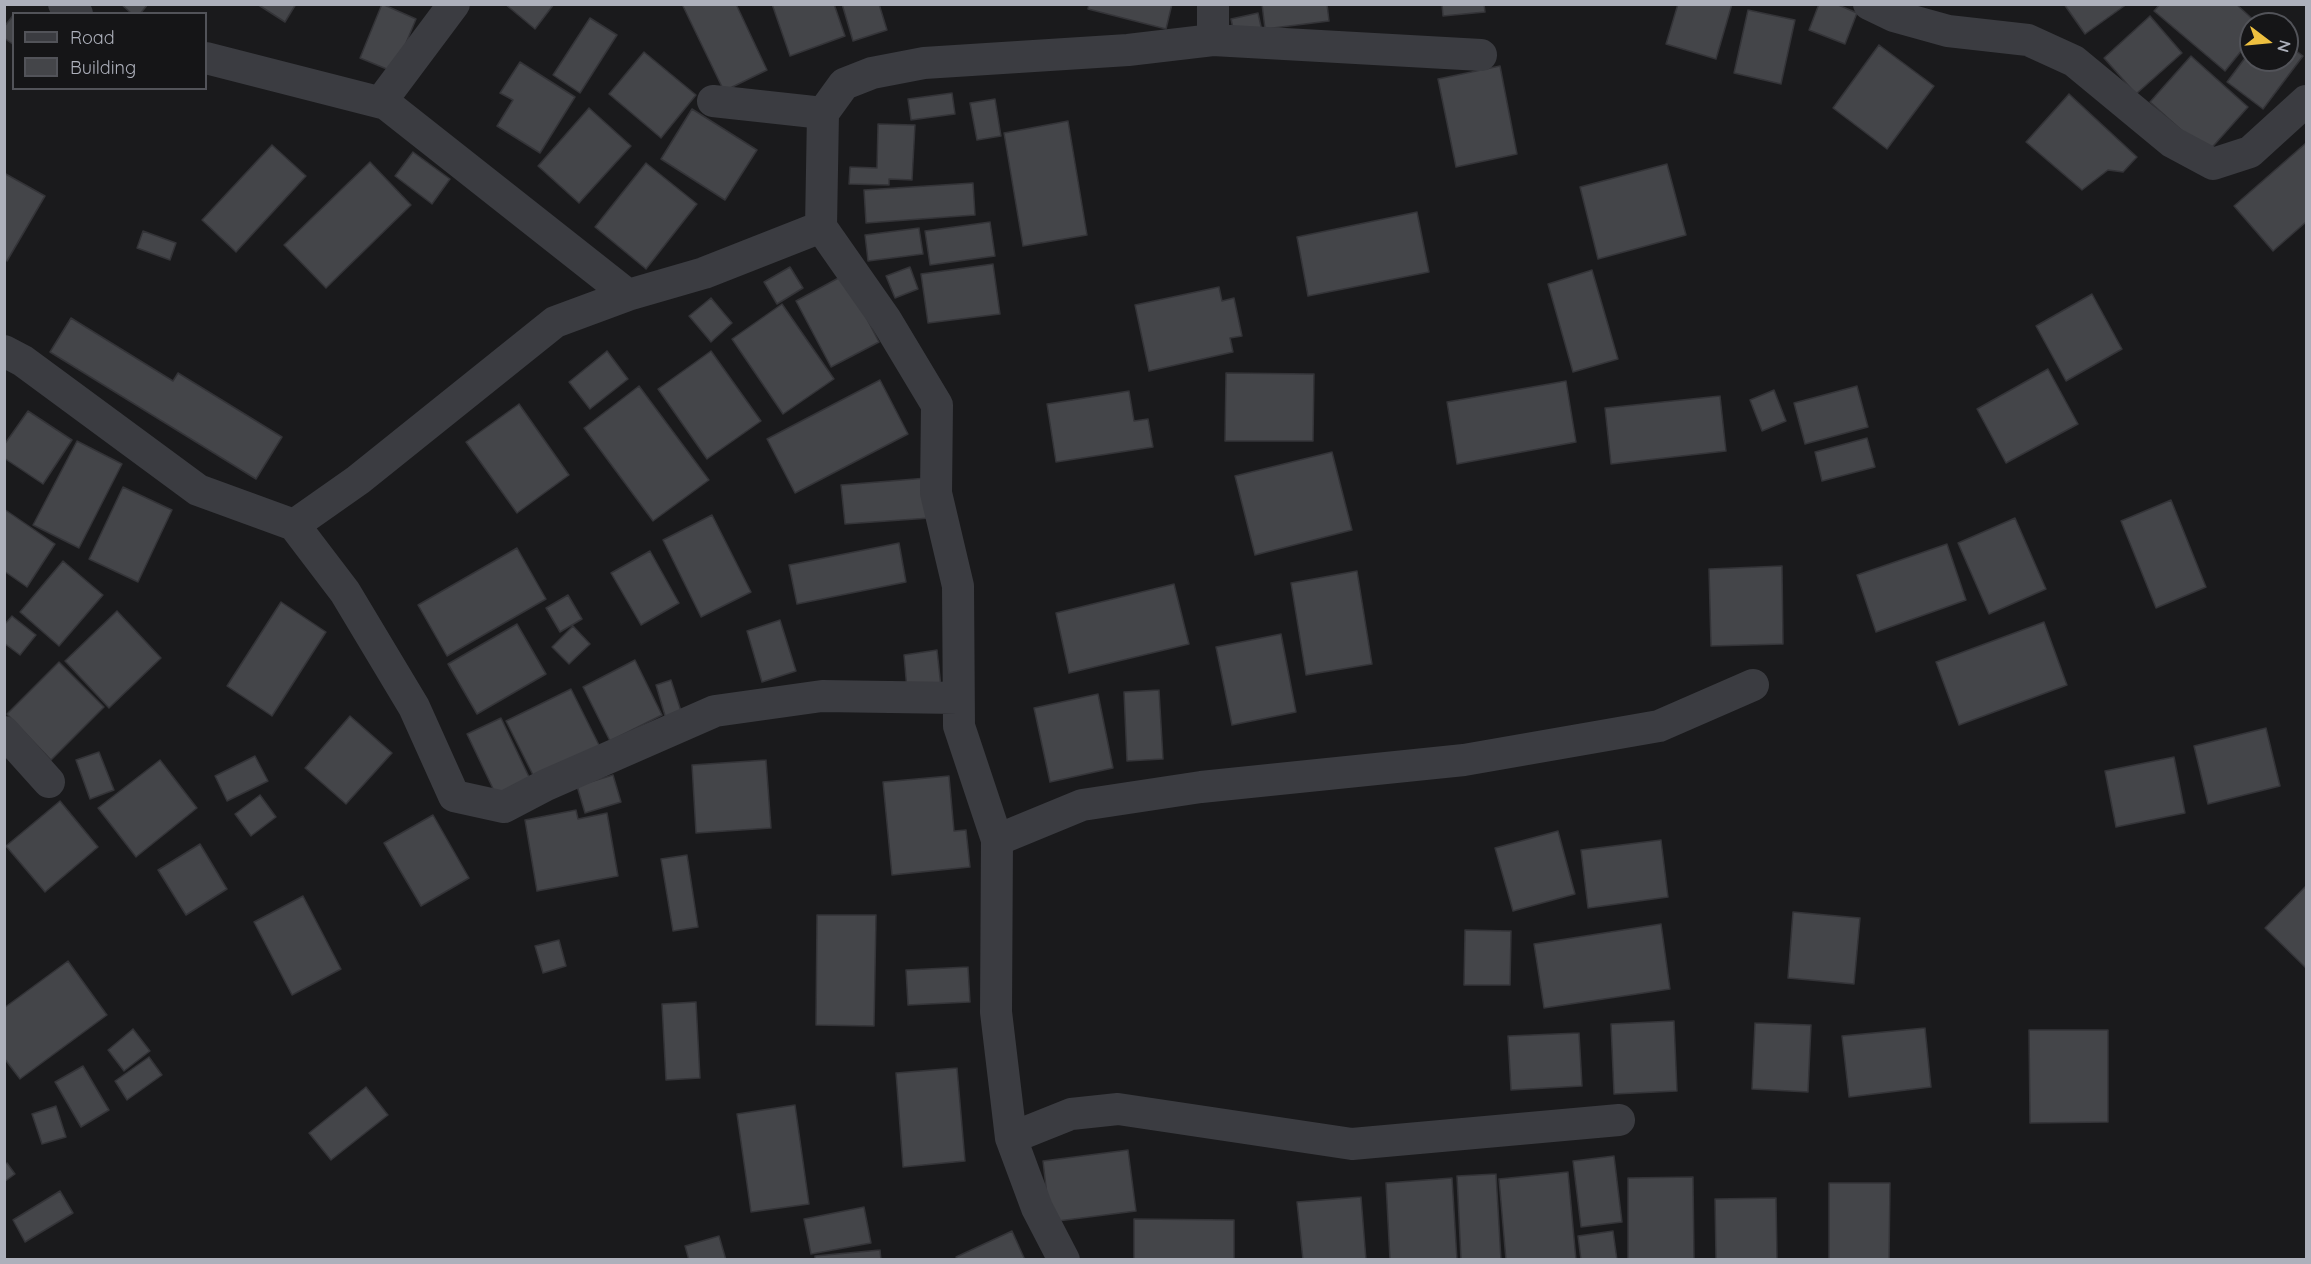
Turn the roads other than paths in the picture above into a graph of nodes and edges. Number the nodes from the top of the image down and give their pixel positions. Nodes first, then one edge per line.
1 (454, 4) edge
2 (1213, 4) edge
3 (1869, 4) edge
4 (1213, 40) junction
5 (1481, 55) dead end
6 (207, 58) edge
7 (713, 101) dead end
8 (2307, 101) edge
9 (386, 104) junction
10 (823, 113) junction
11 (820, 227) junction
12 (628, 295) junction
13 (4, 351) edge
14 (294, 525) junction
15 (1753, 685) dead end
16 (958, 698) junction
17 (4, 732) edge
18 (49, 782) dead end
19 (997, 840) junction
20 (1619, 1120) dead end
21 (1011, 1138) junction
22 (1064, 1260) edge

1 - 9 street
2 - 4 street
3 - 8 street
4 - 5 street
4 - 10 street
6 - 9 street
7 - 10 street
9 - 12 street
10 - 11 street
11 - 12 street
11 - 16 street
12 - 14 street
13 - 14 street
14 - 16 street
15 - 19 street
16 - 19 street
17 - 18 street
19 - 21 street
20 - 21 street
21 - 22 street

